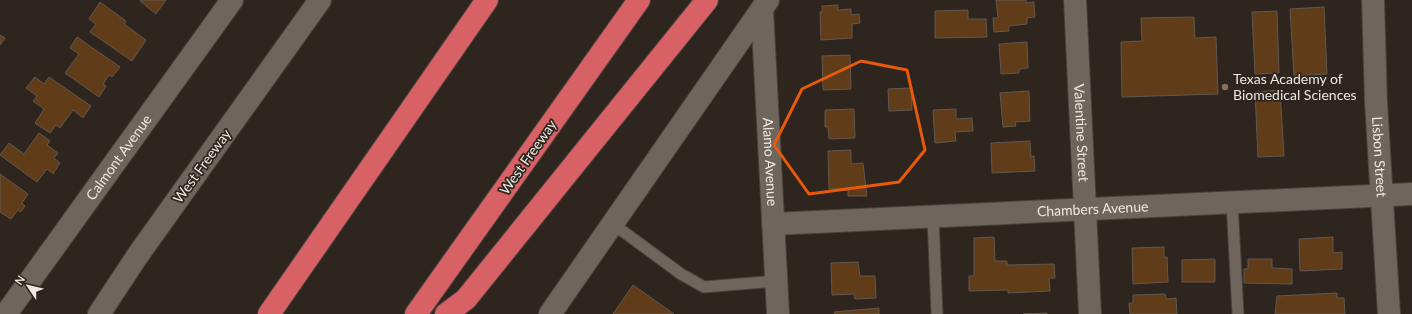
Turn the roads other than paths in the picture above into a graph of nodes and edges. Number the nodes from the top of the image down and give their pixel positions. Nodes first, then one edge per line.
1 (232, 0) edge
2 (320, 0) edge
3 (487, 0) edge
4 (639, 0) edge
5 (707, 0) edge
6 (1075, 0) edge
7 (1373, 0) edge
8 (765, 4) edge
9 (1412, 194) edge
10 (1383, 195) junction
11 (1232, 202) junction
12 (1085, 209) junction
13 (933, 217) junction
14 (613, 224) junction
15 (773, 224) junction
16 (776, 281) junction
17 (6, 314) edge
18 (99, 314) edge
19 (269, 314) edge
20 (416, 314) edge
21 (446, 314) edge
22 (550, 314) edge
23 (778, 314) edge
24 (937, 314) edge
25 (1090, 314) edge
26 (1238, 314) edge
27 (1390, 314) edge

1 - 17 street, Calmont Avenue
2 - 18 street, West Freeway
3 - 19 highway
4 - 20 highway, West Freeway
5 - 21 highway
6 - 12 street, Valentine Street
7 - 10 street, Lisbon Street
8 - 14 street
8 - 15 street, Alamo Avenue
9 - 10 street, Chambers Avenue
10 - 11 street, Chambers Avenue
10 - 27 street, Lisbon Street
11 - 12 street, Chambers Avenue
11 - 26 lane
12 - 13 street, Chambers Avenue
12 - 25 street, Valentine Street
13 - 15 street, Chambers Avenue
13 - 24 lane
14 - 16 lane
14 - 22 street
15 - 16 street, Alamo Avenue
16 - 23 street, Alamo Avenue

